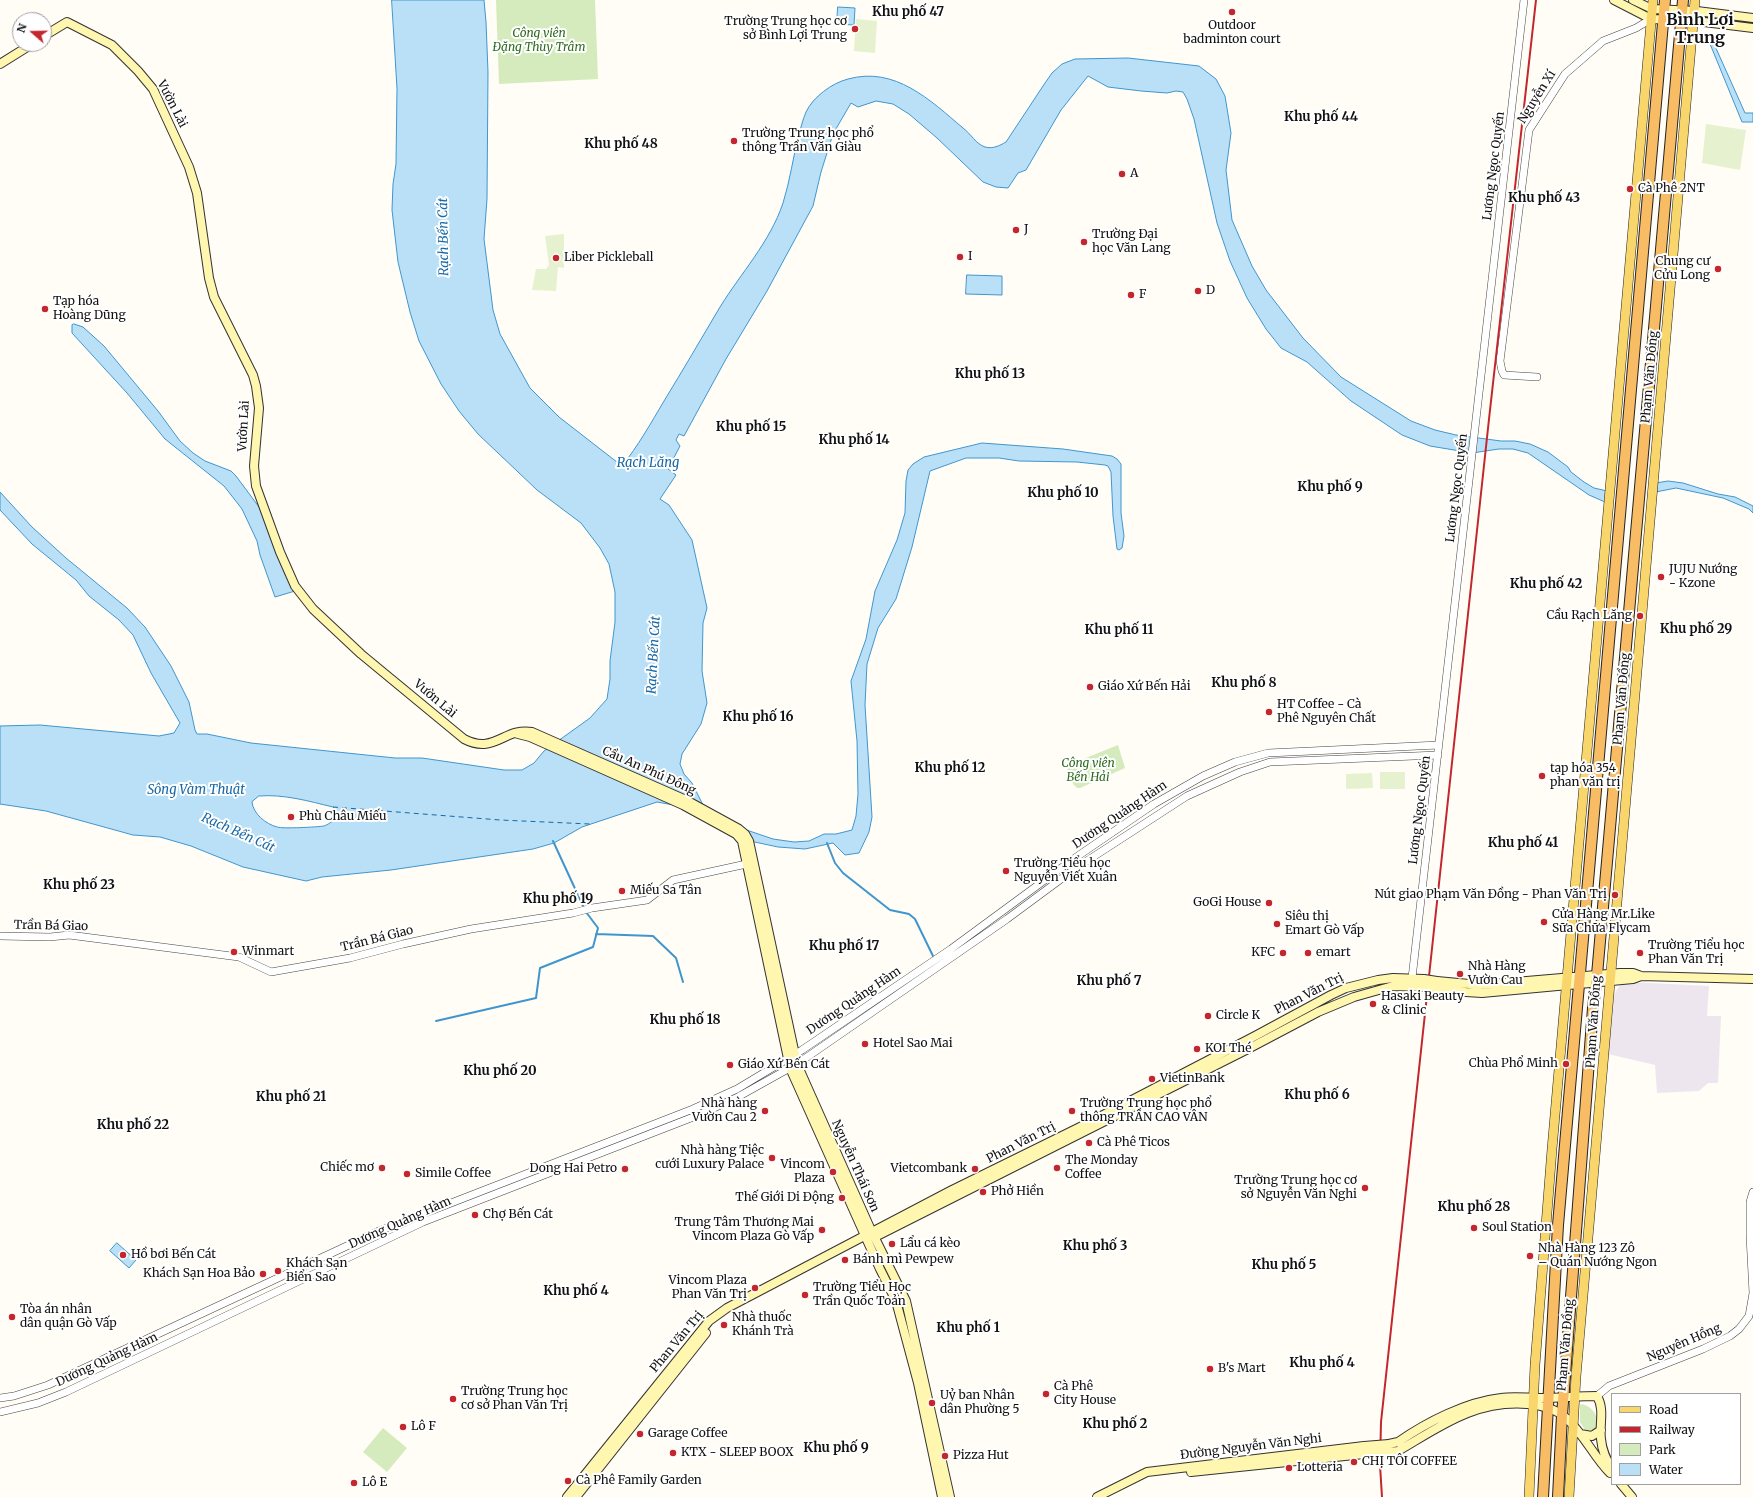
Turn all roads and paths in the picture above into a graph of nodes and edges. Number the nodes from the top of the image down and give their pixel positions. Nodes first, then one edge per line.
1 (1524, 0) edge
2 (1614, 0) edge
3 (1633, 0) edge
4 (1683, 0) edge
5 (1696, 0) edge
6 (1653, 5) edge
7 (1664, 10) edge
8 (1694, 12) junction
9 (1682, 16) junction
10 (1753, 18) edge
11 (1651, 19) junction
12 (1694, 21) junction
13 (1753, 28) edge
14 (52, 31) edge
15 (19, 52) edge
16 (0, 64) edge
17 (1672, 125) junction
18 (1685, 126) junction
19 (1537, 377) dead end
20 (1598, 635) junction
21 (1610, 637) junction
22 (530, 733) joint
23 (1439, 745) junction
24 (1268, 753) junction
25 (1438, 755) junction
26 (1270, 762) junction
27 (746, 842) joint
28 (1072, 860) junction
29 (750, 864) junction
30 (1076, 868) junction
31 (1577, 878) junction
32 (1589, 878) junction
33 (0, 936) edge
34 (1610, 977) junction
35 (1412, 978) junction
36 (1597, 978) junction
37 (1753, 979) edge
38 (1580, 980) junction
39 (1568, 981) junction
40 (1424, 983) junction
41 (1331, 995) junction
42 (1335, 1004) junction
43 (791, 1057) junction
44 (1212, 1062) junction
45 (793, 1066) junction
46 (1587, 1098) junction
47 (1601, 1099) junction
48 (987, 1178) junction
49 (1753, 1192) edge
50 (427, 1212) junction
51 (429, 1220) junction
52 (870, 1237) junction
53 (1555, 1272) junction
54 (1540, 1292) junction
55 (673, 1370) junction
56 (14, 1396) junction
57 (1597, 1396) junction
58 (1563, 1397) junction
59 (1575, 1397) junction
60 (0, 1398) edge
61 (1533, 1401) junction
62 (1548, 1403) junction
63 (17, 1409) junction
64 (0, 1412) edge
65 (1562, 1415) junction
66 (930, 1421) junction
67 (1572, 1425) junction
68 (1601, 1430) junction
69 (1580, 1434) junction
70 (1611, 1467) edge
71 (1611, 1474) edge
72 (1622, 1485) edge
73 (567, 1497) edge
74 (576, 1497) edge
75 (942, 1497) edge
76 (950, 1497) edge
77 (1097, 1497) edge
78 (1529, 1497) edge
79 (1543, 1497) edge
80 (1558, 1497) edge
81 (1569, 1497) edge
82 (1632, 1497) edge

1 - 23 street, Lương Ngọc Quyến
2 - 11 main road
3 - 6 main road
4 - 9 highway, Phạm Văn Đồng
5 - 8 main road, Phạm Văn Đồng
6 - 7 main road
6 - 11 main road
7 - 9 main road
7 - 11 main road
7 - 21 highway, Phạm Văn Đồng
8 - 9 main road
8 - 10 main road
8 - 12 main road, Phạm Văn Đồng
9 - 12 main road
9 - 17 highway, Phạm Văn Đồng
11 - 19 street, Nguyễn Xí
11 - 20 main road
12 - 13 main road
12 - 18 main road, Phạm Văn Đồng
14 - 22 main road, Vườn Lài
15 - 16 main road
17 - 18 main road
17 - 36 highway, Phạm Văn Đồng
18 - 34 main road, Phạm Văn Đồng
20 - 21 main road
20 - 31 main road
21 - 32 highway, Phạm Văn Đồng
22 - 27 main road, Cầu An Phú Đông
23 - 24 street, Dương Quảng Hàm
23 - 25 street, Lương Ngọc Quyến
24 - 26 street
24 - 28 street, Dương Quảng Hàm
25 - 26 street, Dương Quảng Hàm
25 - 35 street, Lương Ngọc Quyến
26 - 30 street, Dương Quảng Hàm
27 - 29 main road, Nguyễn Thái Sơn
28 - 30 street
28 - 43 street, Dương Quảng Hàm
29 - 33 street, Trần Bá Giao
29 - 43 main road, Nguyễn Thái Sơn
30 - 45 street, Dương Quảng Hàm
31 - 32 main road
31 - 39 main road
32 - 38 highway, Phạm Văn Đồng
34 - 36 main road, Phan Văn Trị
34 - 37 main road, Phan Văn Trị
34 - 47 main road, Phạm Văn Đồng
35 - 40 main road, Phan Văn Trị
35 - 41 main road, Phan Văn Trị
36 - 38 main road, Phan Văn Trị
36 - 46 highway, Phạm Văn Đồng
38 - 39 main road, Phan Văn Trị
38 - 53 highway, Phạm Văn Đồng
39 - 40 main road, Phan Văn Trị, bridge
39 - 54 main road
40 - 42 main road, Phan Văn Trị
41 - 42 main road
41 - 44 main road, Phan Văn Trị
42 - 44 main road, Phan Văn Trị
43 - 45 main road, Nguyễn Thái Sơn
43 - 50 street, Dương Quảng Hàm
44 - 48 main road, Phan Văn Trị
45 - 51 street, Dương Quảng Hàm
45 - 52 main road, Nguyễn Thái Sơn
46 - 47 main road
46 - 58 highway, Phạm Văn Đồng
47 - 59 main road, Phạm Văn Đồng
48 - 52 main road, Phan Văn Trị
48 - 52 main road, Phan Văn Trị
49 - 57 street, Nguyên Hồng
50 - 51 street
50 - 56 street, Dương Quảng Hàm
51 - 63 street, Dương Quảng Hàm
52 - 55 main road, Phan Văn Trị
52 - 66 main road, Nguyễn Thái Sơn
53 - 54 main road
53 - 62 highway, Phạm Văn Đồng
54 - 61 main road
55 - 73 main road, Phan Văn Trị
55 - 74 main road, Phan Văn Trị
56 - 60 street, Dương Quảng Hàm
56 - 63 street
57 - 59 main road
57 - 68 main road
58 - 59 main road, Đường Nguyễn Văn Nghi
58 - 62 main road, Đường Nguyễn Văn Nghi
58 - 65 highway, Phạm Văn Đồng
59 - 67 main road, Phạm Văn Đồng
61 - 62 main road, Đường Nguyễn Văn Nghi
61 - 77 main road, Đường Nguyễn Văn Nghi, bridge
61 - 78 main road
62 - 65 main road
62 - 79 highway, Phạm Văn Đồng
63 - 64 street, Dương Quảng Hàm
65 - 67 main road
65 - 80 highway, Phạm Văn Đồng
66 - 75 main road, Nguyễn Thái Sơn
66 - 76 main road, Nguyễn Thái Sơn
67 - 69 main road
67 - 81 main road, Phạm Văn Đồng
68 - 69 main road
68 - 70 main road
69 - 71 main road
72 - 82 main road

